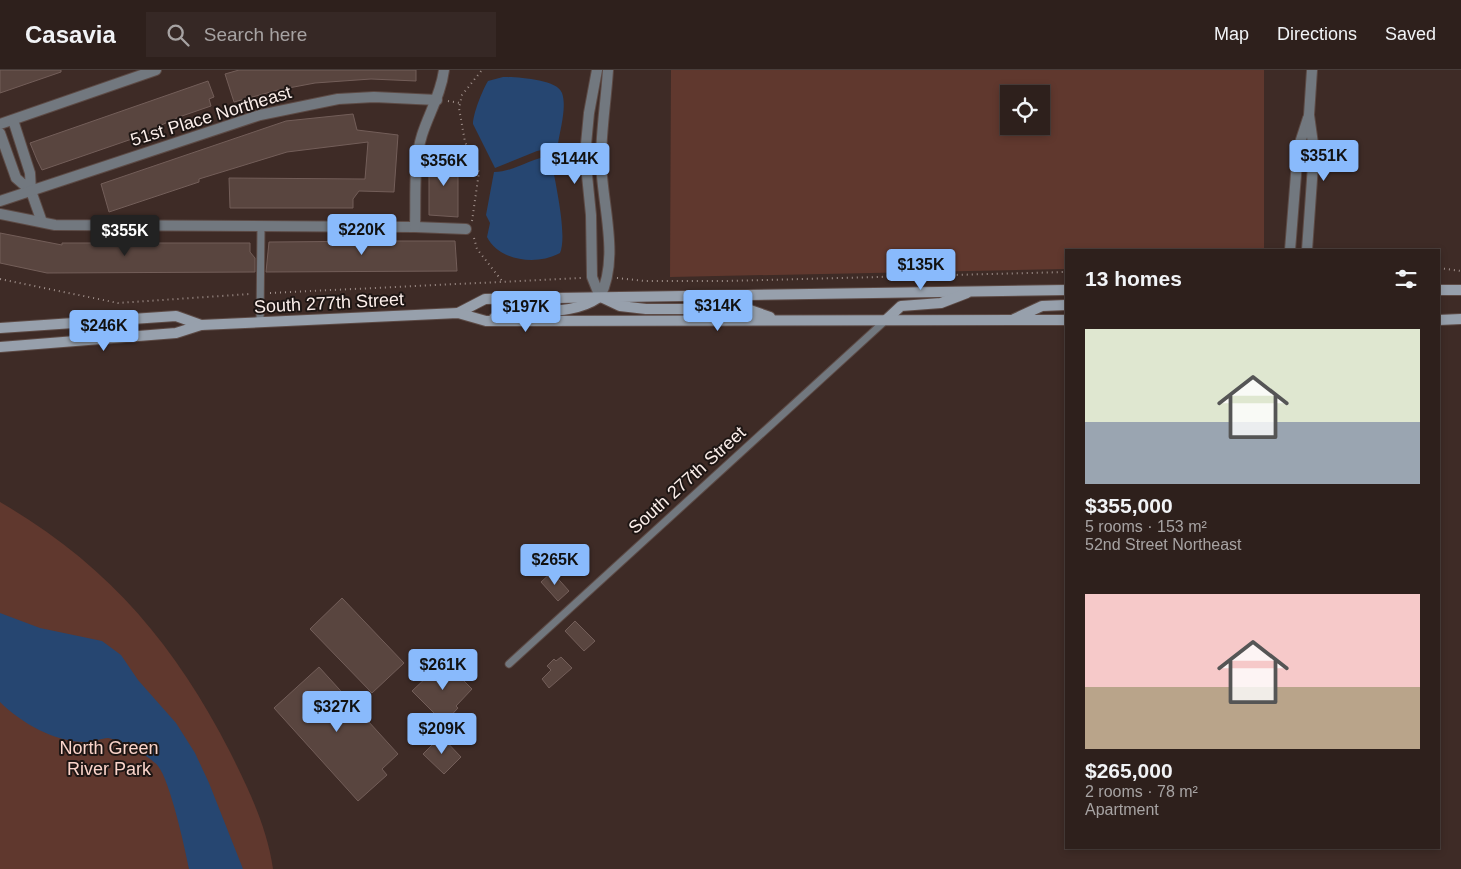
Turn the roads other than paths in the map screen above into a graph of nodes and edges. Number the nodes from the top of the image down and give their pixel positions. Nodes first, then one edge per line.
1 (156, 70) edge
2 (444, 70) edge
3 (597, 70) edge
4 (608, 70) edge
5 (1312, 70) edge
6 (437, 100) junction
7 (1309, 114) junction
8 (12, 120) junction
9 (0, 124) edge
10 (0, 133) edge
11 (31, 191) junction
12 (0, 201) edge
13 (0, 214) edge
14 (42, 222) junction
15 (261, 226) junction
16 (415, 227) junction
17 (470, 229) road end
18 (1290, 249) edge
19 (1307, 249) edge
20 (1065, 290) edge
21 (1440, 290) edge
22 (1461, 290) edge
23 (973, 291) junction
24 (600, 297) junction
25 (1065, 305) edge
26 (458, 313) junction
27 (778, 319) junction
28 (886, 320) junction
29 (1011, 320) junction
30 (1065, 320) edge
31 (1440, 320) edge
32 (1461, 320) edge
33 (486, 321) junction
34 (260, 322) junction
35 (201, 325) junction
36 (0, 328) edge
37 (0, 347) edge
38 (509, 664) dead end

1 - 8 street
2 - 6 street
3 - 24 street
4 - 24 street
5 - 7 street
6 - 11 street, 51st Place Northeast
6 - 16 street
7 - 18 street
7 - 19 street
8 - 9 street
8 - 11 street
10 - 11 street
11 - 12 street, 51st Place Northeast
11 - 14 street
13 - 14 street
14 - 15 street
15 - 16 street
15 - 34 lane
16 - 17 street
20 - 23 main road, South 277th Street
21 - 22 main road
23 - 24 main road, South 277th Street
23 - 28 main road
24 - 26 main road, South 277th Street
24 - 27 main road
24 - 33 main road
25 - 29 main road
26 - 33 main road, South 277th Street
26 - 34 main road, South 277th Street
27 - 28 main road, South 277th Street
27 - 33 main road, South 277th Street
28 - 29 main road, South 277th Street
28 - 38 lane, South 277th Street
29 - 30 main road, South 277th Street
31 - 32 main road
34 - 35 main road, South 277th Street
35 - 36 main road, South 277th Street
35 - 37 main road, South 277th Street

